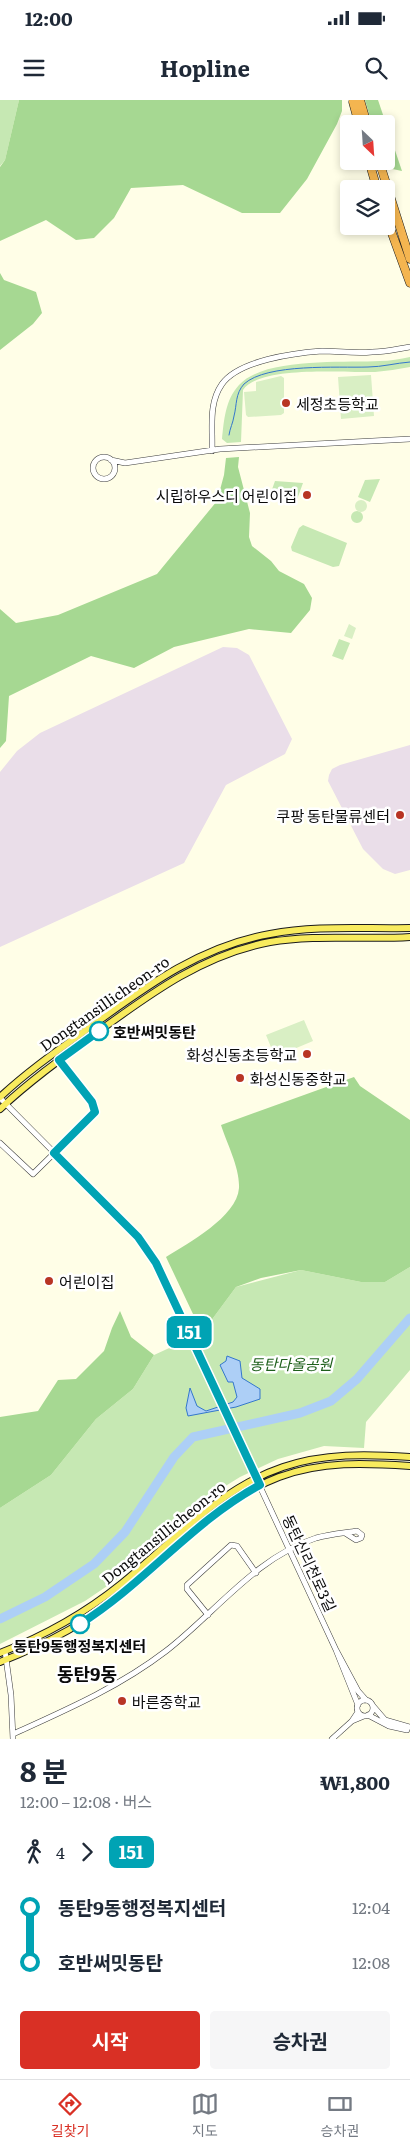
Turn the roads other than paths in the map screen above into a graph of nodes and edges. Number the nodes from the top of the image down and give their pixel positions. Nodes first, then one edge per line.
1 (356, 101) edge
2 (358, 115) edge
3 (363, 115) edge
4 (382, 170) edge
5 (393, 235) edge
6 (410, 259) edge
7 (410, 283) edge
8 (410, 347) edge
9 (410, 439) edge
10 (212, 451) junction
11 (112, 460) junction
12 (125, 463) junction
13 (112, 476) junction
14 (410, 928) edge
15 (410, 937) edge
16 (59, 1060) junction
17 (0, 1097) edge
18 (6, 1104) junction
19 (0, 1109) edge
20 (0, 1143) edge
21 (54, 1153) junction
22 (33, 1174) junction
23 (27, 1179) dead end
24 (410, 1457) edge
25 (410, 1466) edge
26 (257, 1477) junction
27 (260, 1485) junction
28 (344, 1533) dead end
29 (290, 1550) junction
30 (256, 1573) junction
31 (208, 1614) junction
32 (336, 1650) junction
33 (2, 1652) edge
34 (3, 1661) edge
35 (366, 1700) junction
36 (358, 1704) junction
37 (372, 1704) junction
38 (358, 1712) junction
39 (366, 1715) junction
40 (352, 1721) junction
41 (410, 1728) edge
42 (13, 1737) edge
43 (332, 1739) edge

1 - 2 highway
1 - 3 highway
4 - 6 highway
5 - 7 highway
8 - 10 street
9 - 10 street
10 - 12 street
11 - 12 street
11 - 13 street
11 - 13 street
12 - 13 street
14 - 17 main road, Dongtansillicheon-ro
15 - 16 main road, Dongtansillicheon-ro
16 - 18 main road, Dongtansillicheon-ro
16 - 21 street
17 - 18 street, 동탄신리천로3길
18 - 19 main road, Dongtansillicheon-ro
18 - 21 street, 동탄신리천로3길
20 - 22 street
21 - 22 street
21 - 26 street, 동탄신리천로3길
22 - 23 street
24 - 26 main road, Dongtansillicheon-ro
25 - 27 main road, Dongtansillicheon-ro
26 - 27 street, 동탄신리천로3길
26 - 33 main road, Dongtansillicheon-ro
27 - 29 street, 동탄신리천로3길
27 - 34 main road, Dongtansillicheon-ro
28 - 29 street
29 - 30 street
29 - 32 street, 동탄신리천로3길
30 - 31 street
30 - 31 street
31 - 42 street
32 - 35 street, 동탄신리천로3길
32 - 36 street, 동탄신리천로3길
33 - 34 street
34 - 42 street
35 - 36 street
35 - 37 street, 동탄신리천로3길
36 - 38 street, 동탄신리천로3길
37 - 39 street
37 - 41 street, 동탄신리천로3길
38 - 39 street, 동탄신리천로3길
38 - 40 street
39 - 40 street
39 - 41 street, 동탄신리천로3길
40 - 43 street

